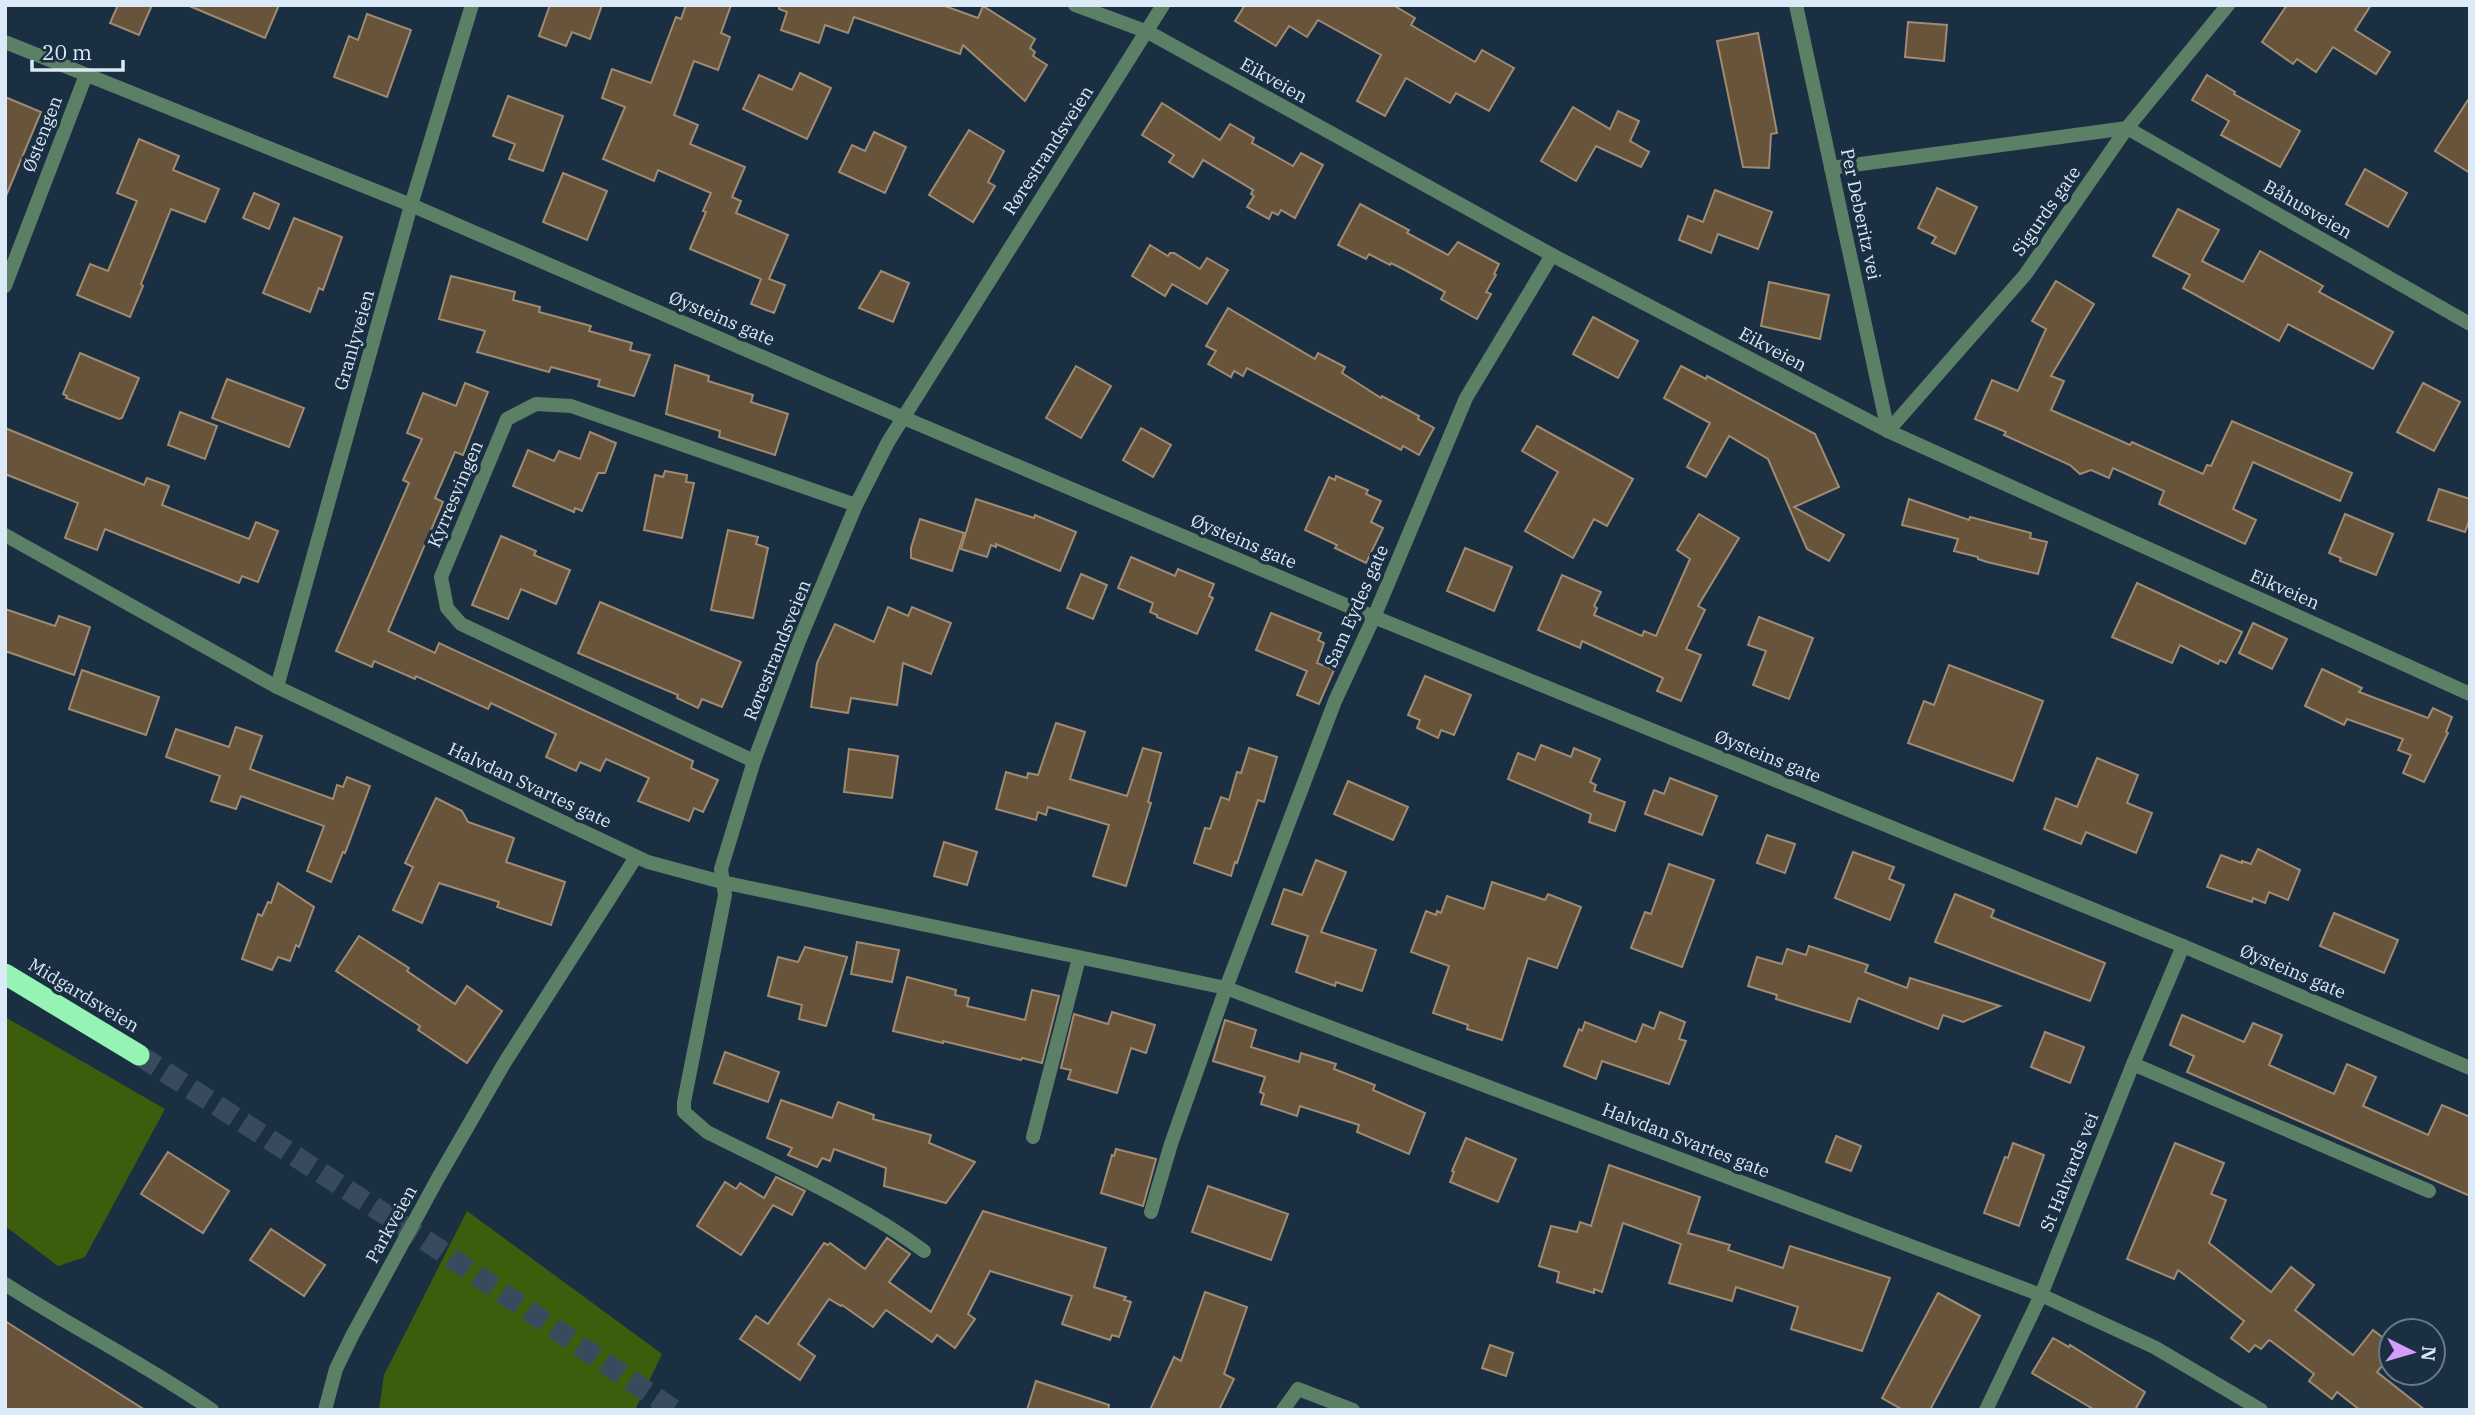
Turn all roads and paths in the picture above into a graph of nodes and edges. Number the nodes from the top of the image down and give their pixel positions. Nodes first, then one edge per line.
1 (472, 5) edge
2 (1075, 5) edge
3 (1163, 5) edge
4 (1796, 5) edge
5 (2228, 5) edge
6 (1148, 32) junction
7 (5, 42) edge
8 (86, 75) junction
9 (2127, 128) junction
10 (1831, 168) junction
11 (411, 205) junction
12 (1552, 255) junction
13 (5, 286) edge
14 (2470, 324) edge
15 (904, 418) junction
16 (1888, 431) junction
17 (856, 505) junction
18 (5, 535) edge
19 (1374, 617) junction
20 (277, 687) junction
21 (2470, 694) edge
22 (754, 761) junction
23 (636, 856) junction
24 (722, 882) junction
25 (2183, 946) junction
26 (1079, 958) junction
27 (5, 974) edge
28 (1226, 988) junction
29 (139, 1055) tunnel mouth
30 (2133, 1065) junction
31 (2470, 1068) edge
32 (1033, 1137) dead end
33 (2429, 1191) dead end
34 (1151, 1212) dead end
35 (924, 1251) dead end
36 (5, 1284) edge
37 (2041, 1295) junction
38 (212, 1410) edge
39 (325, 1410) edge
40 (1283, 1410) edge
41 (1353, 1410) edge
42 (1986, 1410) edge
43 (2261, 1410) edge

1 - 11 street, Granlyveien
2 - 6 street, Eikveien
3 - 6 street, Rørestrandsveien
4 - 10 street, Per Deberitz vei
5 - 9 street, Sigurds gate
6 - 12 street, Eikveien
6 - 15 street, Rørestrandsveien
7 - 8 street, Øysteins gate
8 - 11 street, Øysteins gate
8 - 13 street, Østengen
9 - 10 street
9 - 14 street, Båhusveien
9 - 16 street, Sigurds gate
10 - 16 street, Per Deberitz vei
11 - 15 street, Øysteins gate
11 - 20 street, Granlyveien
12 - 16 street, Eikveien
12 - 19 street, Sam Eydes gate
15 - 17 street, Rørestrandsveien
15 - 19 street, Øysteins gate
16 - 21 street, Eikveien
17 - 22 street, Rørestrandsveien
17 - 22 street, Kyrresvingen
18 - 20 street, Halvdan Svartes gate
19 - 25 street, Øysteins gate
19 - 28 street, Sam Eydes gate
20 - 23 street, Halvdan Svartes gate
22 - 24 street, Rørestrandsveien
23 - 24 street, Halvdan Svartes gate
23 - 39 street, Parkveien
24 - 26 street, Halvdan Svartes gate
24 - 35 street, Rørestrandsveien
25 - 30 street, St Halvards vei
25 - 31 street, Øysteins gate
26 - 28 street, Halvdan Svartes gate
26 - 32 street
27 - 29 highway, Midgardsveien
28 - 34 street, Sam Eydes gate
28 - 37 street, Halvdan Svartes gate
30 - 33 street
30 - 37 street, St Halvards vei
36 - 38 street
37 - 42 street, St Halvards vei
37 - 43 street, Halvdan Svartes gate
40 - 41 street

